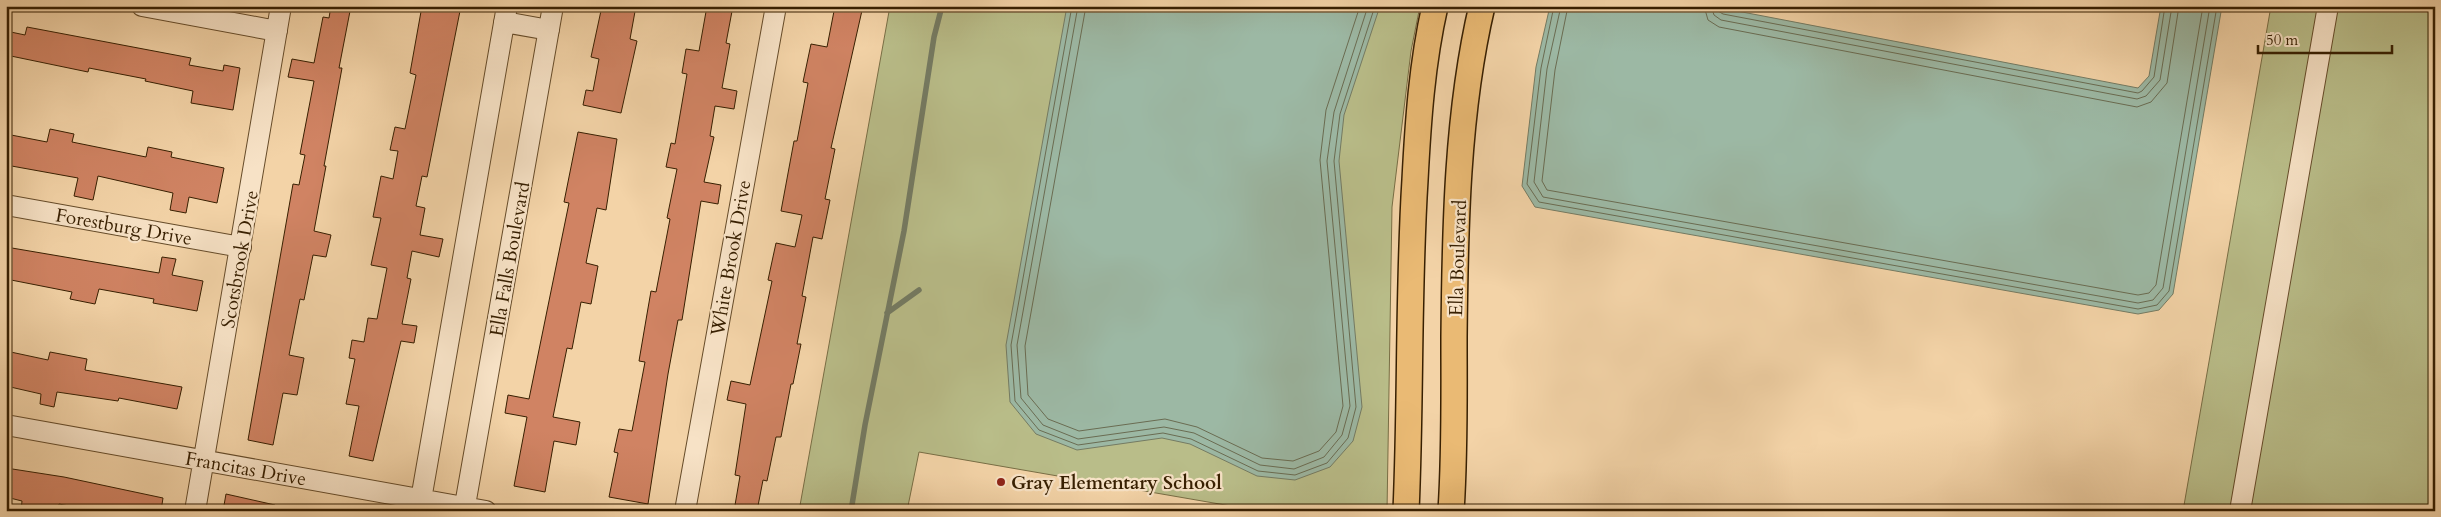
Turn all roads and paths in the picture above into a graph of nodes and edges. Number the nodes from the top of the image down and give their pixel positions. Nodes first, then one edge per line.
1 (142, 6) edge
2 (281, 6) edge
3 (553, 6) edge
4 (776, 6) edge
5 (1436, 6) edge
6 (1482, 6) edge
7 (2328, 6) edge
8 (506, 14) edge
9 (276, 30) junction
10 (549, 30) junction
11 (6, 205) edge
12 (241, 247) junction
13 (6, 425) edge
14 (204, 461) junction
15 (420, 505) edge
16 (464, 509) edge
17 (195, 511) edge
18 (486, 511) edge
19 (685, 511) edge
20 (1406, 511) edge
21 (1451, 511) edge
22 (2240, 511) edge

1 - 9 street
2 - 9 street, Scotsbrook Drive
3 - 10 street, Ella Falls Boulevard
4 - 19 street, White Brook Drive
5 - 20 main road
6 - 21 main road, Ella Boulevard
7 - 22 street
8 - 10 street
8 - 15 street
9 - 12 street, Scotsbrook Drive
10 - 16 street, Ella Falls Boulevard
11 - 12 street, Forestburg Drive
12 - 14 street, Scotsbrook Drive
13 - 14 street, Francitas Drive
14 - 15 street, Francitas Drive
14 - 17 street, Scotsbrook Drive
15 - 16 street, Francitas Drive
16 - 18 street, Francitas Drive

